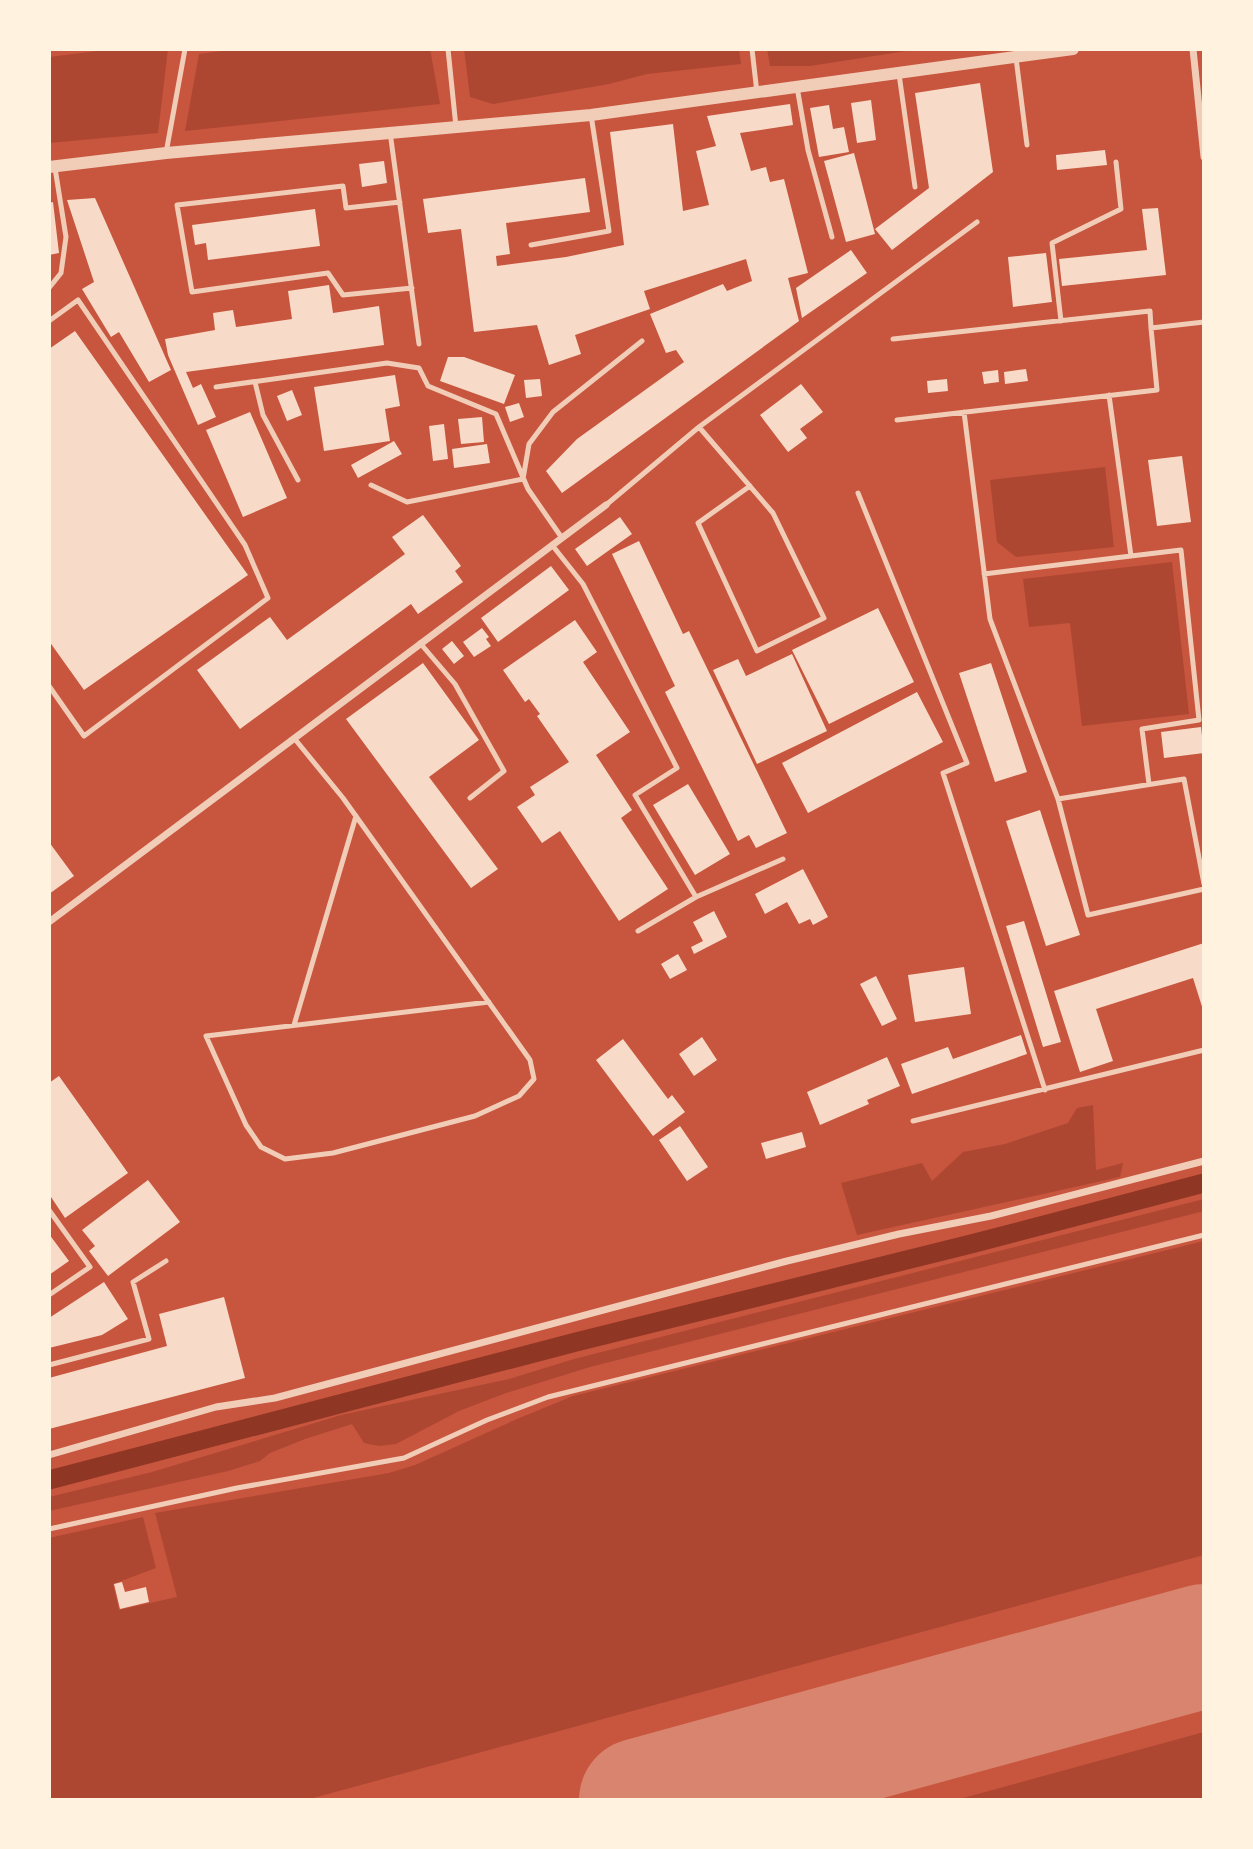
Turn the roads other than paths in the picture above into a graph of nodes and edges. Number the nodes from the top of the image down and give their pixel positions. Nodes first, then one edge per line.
1 (185, 49) edge
2 (448, 49) edge
3 (752, 49) edge
4 (1073, 49) edge
5 (1193, 49) edge
6 (1016, 58) junction
7 (899, 74) junction
8 (797, 87) junction
9 (757, 93) junction
10 (591, 115) junction
11 (456, 127) junction
12 (390, 132) junction
13 (1027, 145) dead end
14 (166, 153) junction
15 (1204, 157) edge
16 (1116, 162) dead end
17 (52, 166) edge
18 (915, 187) dead end
19 (400, 202) junction
20 (977, 222) dead end
21 (832, 237) dead end
22 (531, 245) dead end
23 (49, 288) edge
24 (412, 288) junction
25 (49, 321) edge
26 (1061, 321) junction
27 (1204, 322) edge
28 (1151, 328) junction
29 (893, 339) dead end
30 (642, 341) dead end
31 (419, 344) dead end
32 (254, 382) junction
33 (216, 387) dead end
34 (1109, 395) junction
35 (964, 412) junction
36 (897, 420) dead end
37 (699, 427) junction
38 (523, 479) junction
39 (298, 480) dead end
40 (371, 485) dead end
41 (750, 486) junction
42 (858, 493) dead end
43 (606, 505) joint
44 (562, 538) junction
45 (552, 545) junction
46 (1131, 556) junction
47 (984, 574) junction
48 (420, 643) junction
49 (49, 686) edge
50 (57, 698) junction
51 (49, 704) edge
52 (294, 738) junction
53 (1149, 784) junction
54 (470, 798) dead end
55 (1058, 799) junction
56 (356, 816) junction
57 (783, 859) dead end
58 (1204, 884) edge
59 (1204, 889) edge
60 (695, 897) junction
61 (49, 922) edge
62 (638, 931) dead end
63 (489, 1003) junction
64 (294, 1026) junction
65 (1204, 1049) edge
66 (1045, 1090) junction
67 (913, 1121) dead end
68 (1204, 1161) edge
69 (49, 1210) edge
70 (1204, 1235) edge
71 (166, 1261) dead end
72 (49, 1295) edge
73 (49, 1365) edge
74 (49, 1455) edge
75 (49, 1529) edge

1 - 14 lane
2 - 11 lane
3 - 9 lane
4 - 6 street
5 - 15 street
6 - 7 street
6 - 13 lane
7 - 8 street
7 - 18 lane
8 - 9 street
8 - 21 lane
9 - 10 street
10 - 11 street
10 - 22 lane
11 - 12 street
12 - 14 street
12 - 19 lane
14 - 17 street
16 - 26 lane
17 - 23 lane
19 - 24 lane
19 - 24 lane
20 - 37 lane
24 - 31 lane
25 - 50 lane
26 - 28 lane
26 - 29 lane
27 - 28 lane
28 - 34 lane
30 - 38 lane
32 - 33 lane
32 - 38 lane
32 - 39 lane
34 - 35 lane
34 - 46 lane
35 - 36 lane
35 - 47 lane
37 - 41 lane
37 - 43 lane
38 - 40 lane
38 - 44 lane
41 - 41 lane
42 - 66 lane
43 - 44 street
44 - 45 street
45 - 48 street
45 - 60 lane
46 - 47 lane
46 - 53 lane
47 - 55 lane
48 - 52 street
48 - 54 lane
49 - 50 lane
50 - 51 lane
52 - 56 lane
52 - 61 street
53 - 55 lane
53 - 58 lane
55 - 59 lane
56 - 63 lane
56 - 64 lane
57 - 60 lane
60 - 62 lane
63 - 64 lane
63 - 64 lane
65 - 66 lane
66 - 67 lane
68 - 74 street
69 - 72 lane
70 - 75 lane
71 - 73 lane

